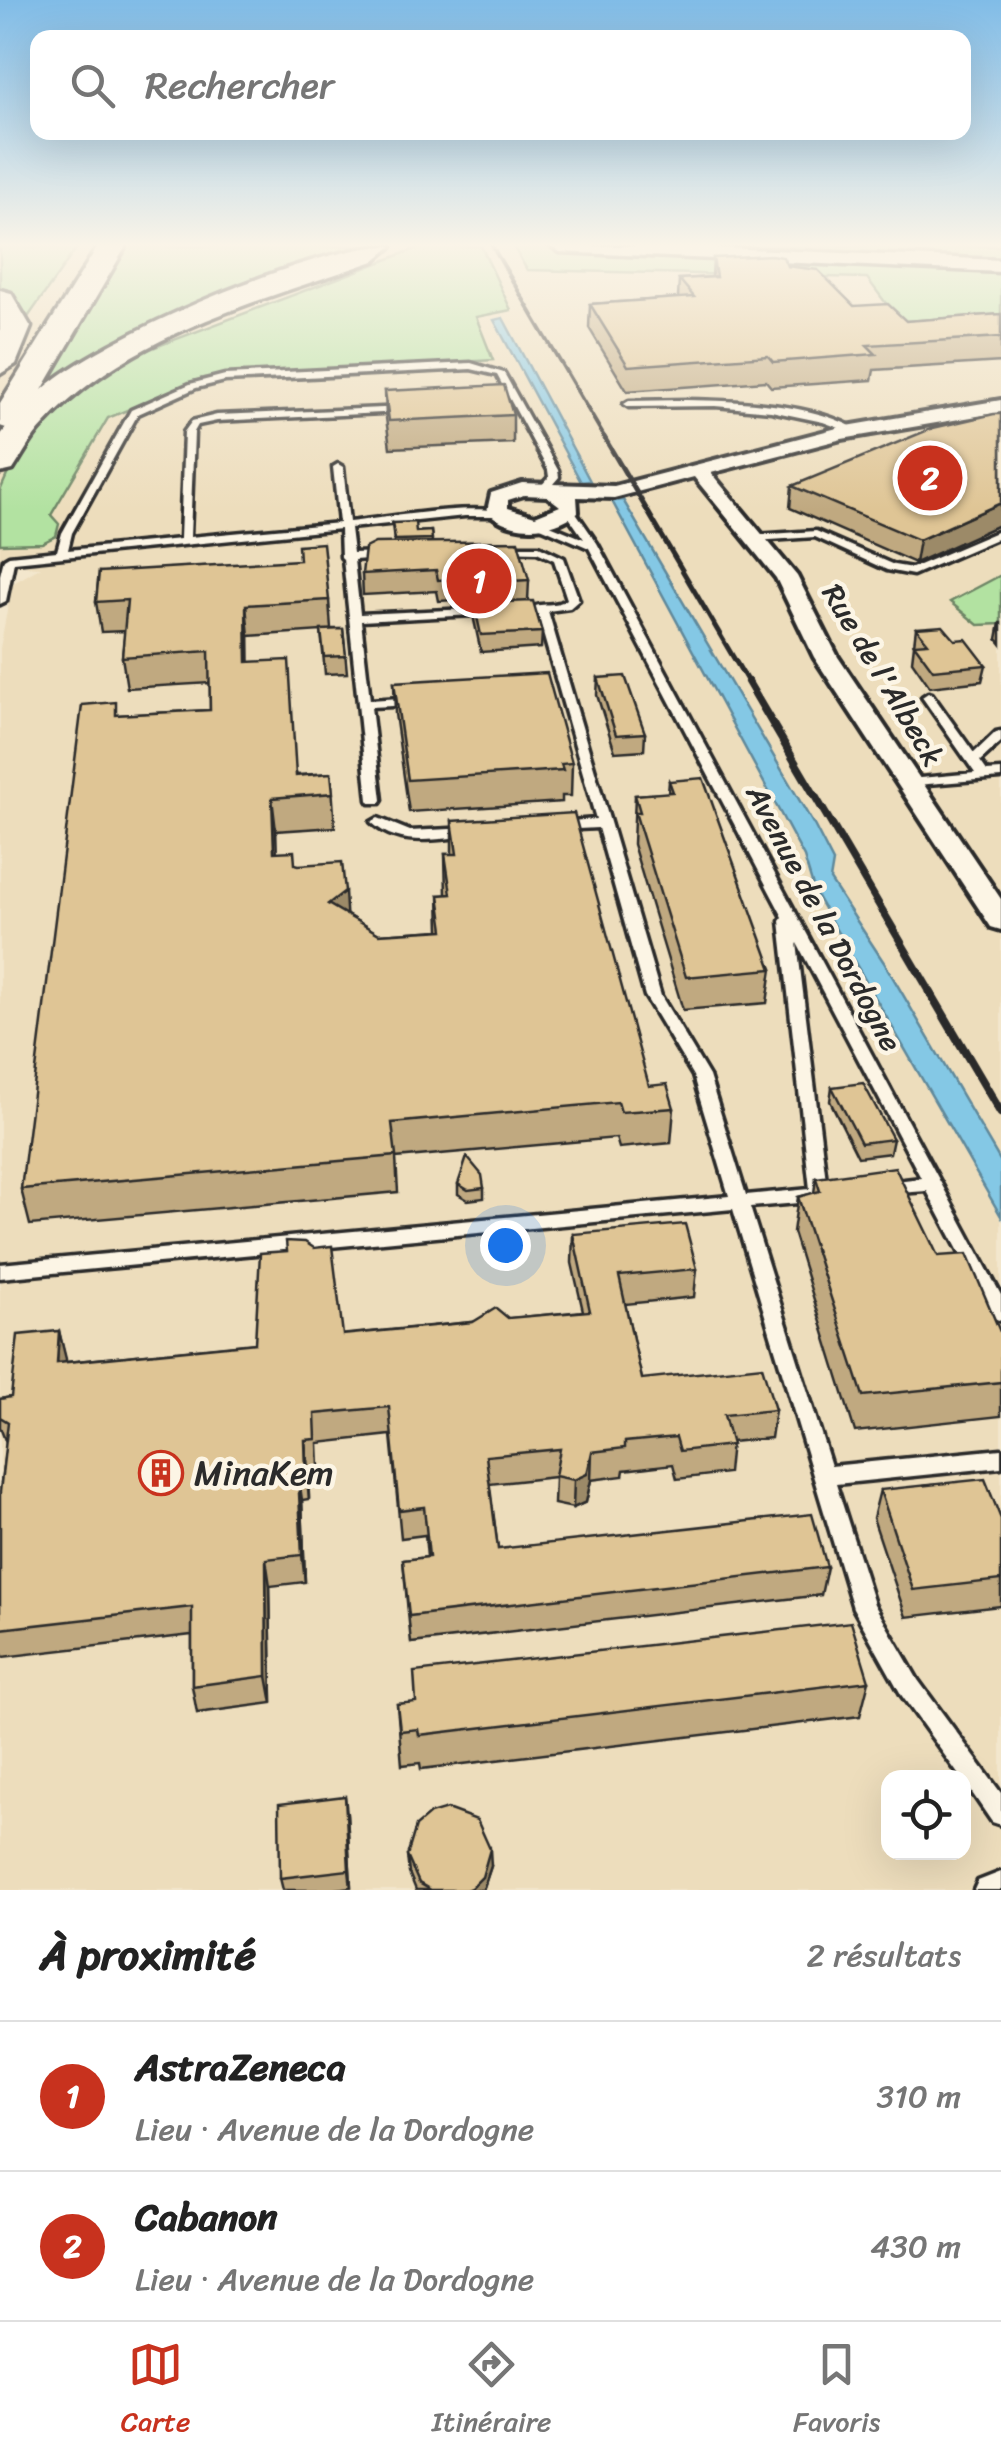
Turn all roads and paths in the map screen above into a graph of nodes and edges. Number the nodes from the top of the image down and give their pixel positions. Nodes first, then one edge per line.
1 (12, 334) edge
2 (33, 334) edge
3 (55, 334) edge
4 (157, 334) edge
5 (172, 334) edge
6 (110, 358) junction
7 (0, 364) edge
8 (0, 384) edge
9 (517, 404) junction
10 (629, 404) dead end
11 (498, 405) edge
12 (1001, 406) edge
13 (423, 408) edge
14 (853, 430) junction
15 (0, 434) edge
16 (0, 462) edge
17 (338, 467) dead end
18 (698, 470) junction
19 (547, 490) junction
20 (614, 492) junction
21 (570, 509) junction
22 (499, 514) junction
23 (534, 522) junction
24 (343, 525) junction
25 (1001, 533) edge
26 (754, 538) junction
27 (184, 541) junction
28 (484, 550) edge
29 (595, 552) junction
30 (62, 554) junction
31 (405, 554) edge
32 (346, 557) junction
33 (0, 601) edge
34 (542, 609) junction
35 (524, 610) edge
36 (505, 611) edge
37 (354, 618) junction
38 (548, 692) edge
39 (566, 692) junction
40 (928, 696) dead end
41 (438, 699) edge
42 (364, 704) junction
43 (1001, 735) edge
44 (974, 760) junction
45 (1001, 774) edge
46 (984, 776) junction
47 (910, 783) junction
48 (375, 800) dead end
49 (378, 822) dead end
50 (604, 823) junction
51 (545, 827) edge
52 (486, 831) edge
53 (786, 912) junction
54 (1001, 920) edge
55 (932, 1184) junction
56 (838, 1193) junction
57 (741, 1202) junction
58 (0, 1270) edge
59 (1001, 1313) edge
60 (1001, 1458) edge
61 (823, 1476) junction
62 (1001, 1813) edge
63 (1001, 1884) edge
64 (987, 1890) edge

1 - 7 highway
2 - 8 highway
3 - 15 highway
4 - 6 highway
5 - 6 highway
6 - 16 highway
9 - 11 lane
9 - 19 lane
9 - 30 lane
10 - 14 lane
12 - 14 street
13 - 27 lane
14 - 18 street
17 - 24 lane
18 - 20 street
18 - 26 street, Rue de l'Albeck
19 - 20 street
19 - 21 street
19 - 22 street
20 - 21 street
21 - 23 street
21 - 29 lane, Avenue de la Dordogne
22 - 23 street
22 - 24 lane
23 - 29 lane
24 - 27 lane
24 - 32 lane
25 - 26 lane
26 - 47 street, Rue de l'Albeck
27 - 30 lane
28 - 34 lane
29 - 53 lane, Avenue de la Dordogne
30 - 33 lane
31 - 32 lane
32 - 37 lane
34 - 35 lane
34 - 39 lane
36 - 37 lane
37 - 42 lane
38 - 39 lane
39 - 50 lane
40 - 44 lane
41 - 42 lane
42 - 48 lane
43 - 44 lane
44 - 46 lane
45 - 46 lane
46 - 47 lane
47 - 54 street, Rue de l'Albeck
49 - 52 lane
50 - 51 lane
50 - 57 lane
53 - 55 lane, Avenue de la Dordogne
53 - 56 lane
55 - 56 lane
55 - 59 lane, Avenue de la Dordogne
56 - 57 lane
57 - 58 lane
57 - 61 lane
60 - 61 lane
61 - 62 lane
63 - 64 lane

